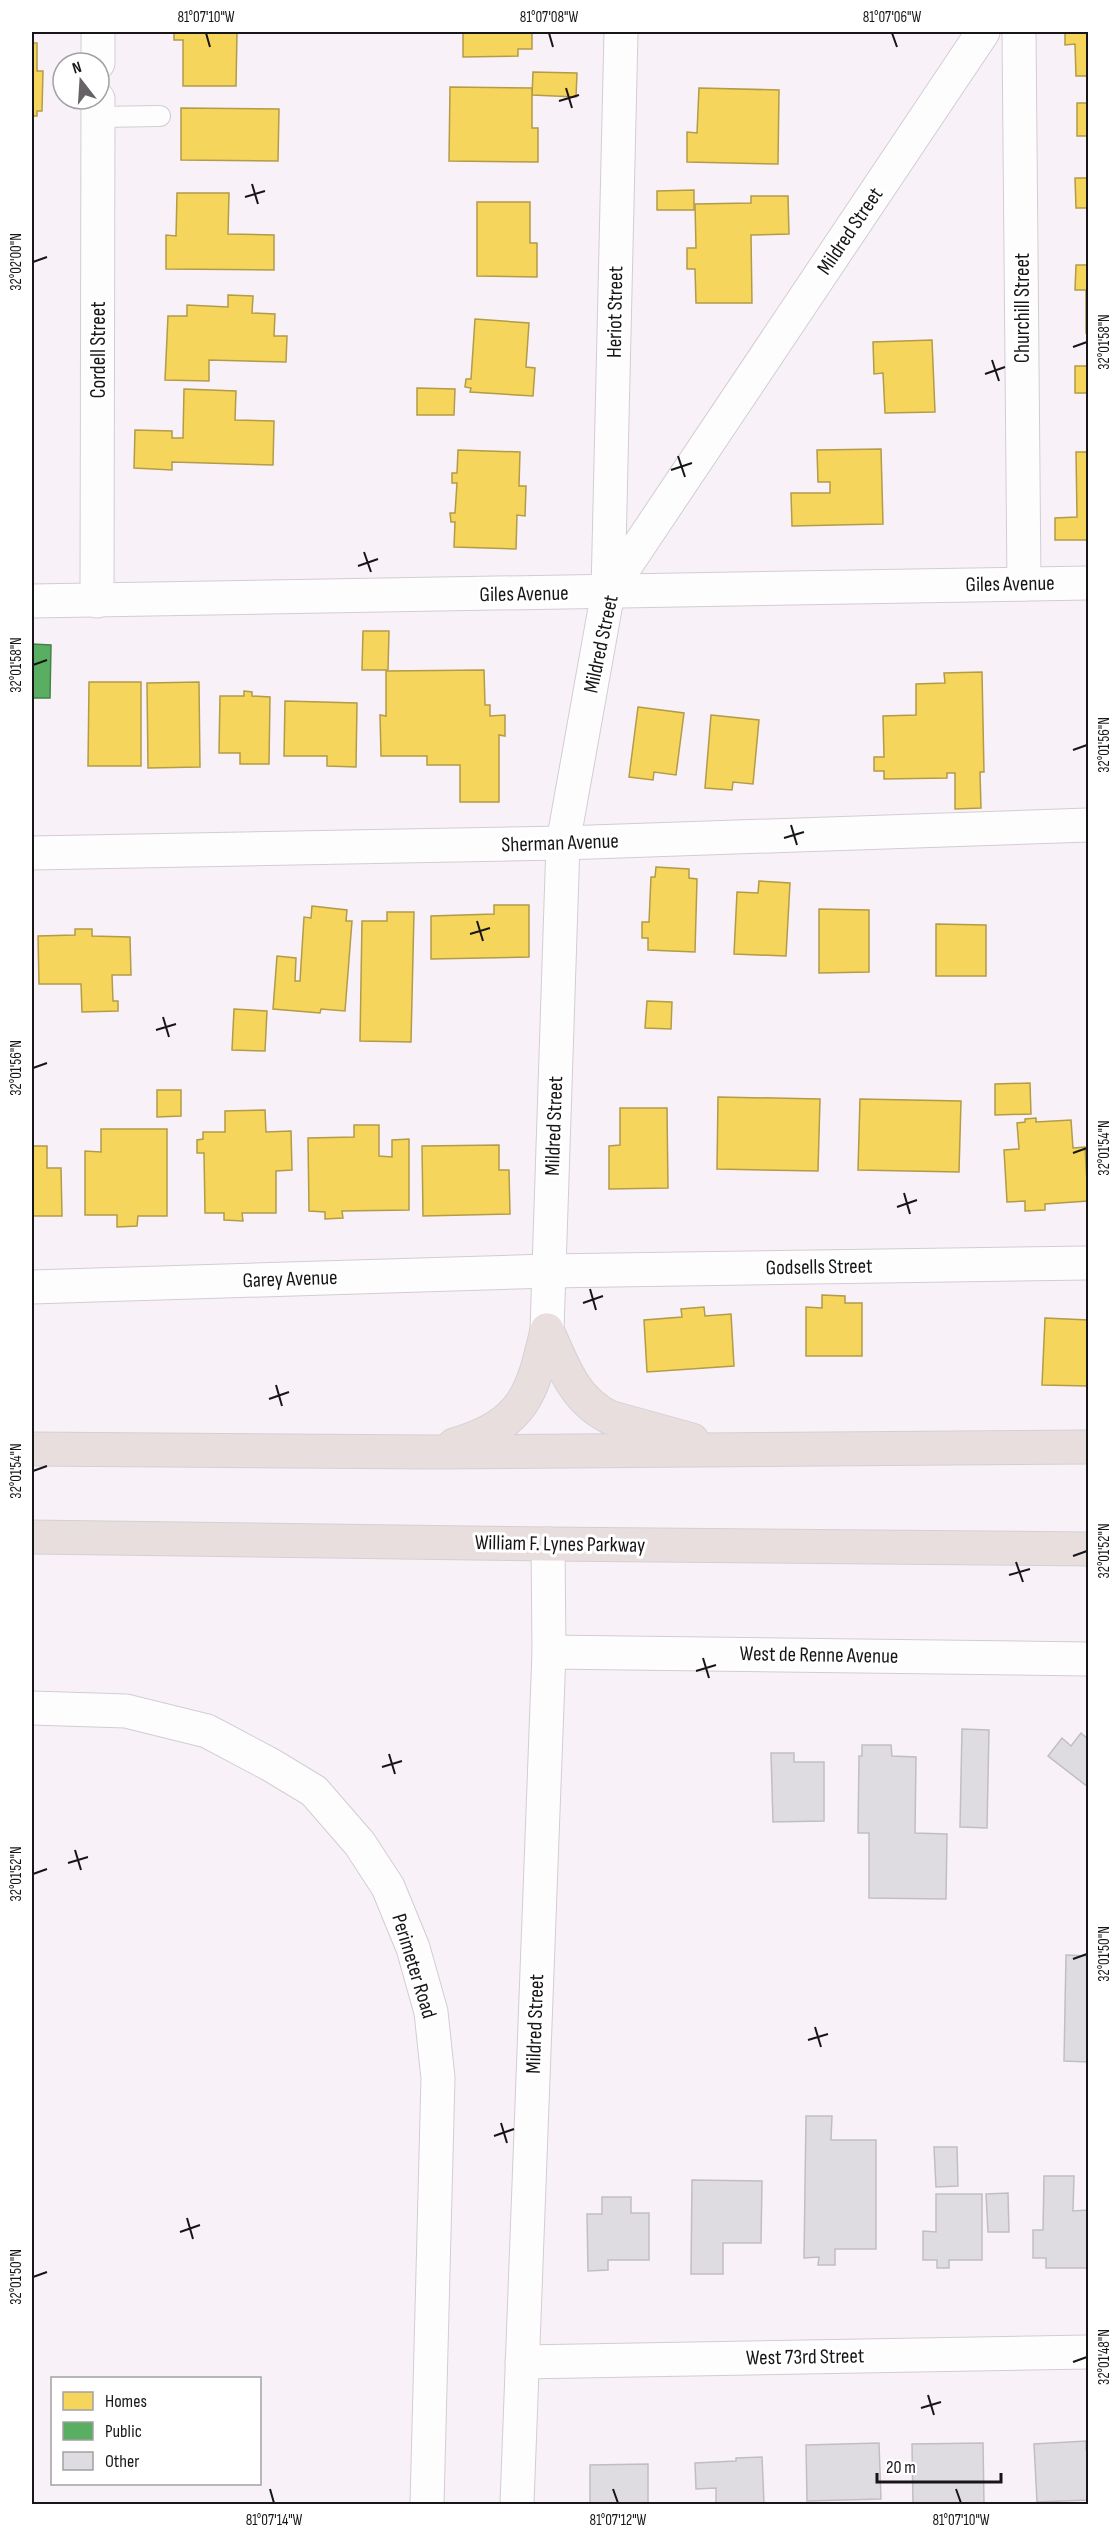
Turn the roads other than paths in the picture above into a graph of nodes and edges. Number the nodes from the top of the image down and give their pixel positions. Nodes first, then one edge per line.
1 (98, 32) edge
2 (621, 32) edge
3 (983, 32) edge
4 (1019, 32) edge
5 (98, 51) edge
6 (111, 110) edge
7 (98, 111) edge
8 (160, 116) dead end
9 (1089, 583) edge
10 (1024, 584) junction
11 (608, 592) junction
12 (32, 601) edge
13 (97, 601) junction
14 (1089, 825) edge
15 (563, 843) junction
16 (32, 853) edge
17 (1089, 1263) edge
18 (549, 1271) junction
19 (32, 1287) edge
20 (548, 1330) junction
21 (1089, 1447) edge
22 (32, 1449) edge
23 (731, 1451) junction
24 (433, 1452) junction
25 (32, 1537) edge
26 (548, 1544) junction
27 (1089, 1548) edge
28 (549, 1652) junction
29 (1089, 1659) edge
30 (32, 1708) edge
31 (1089, 2352) edge
32 (522, 2362) junction
33 (427, 2505) edge
34 (517, 2505) edge

1 - 5 street
2 - 11 street, Heriot Street
3 - 11 street, Mildred Street
4 - 10 street, Churchill Street
6 - 8 lane
7 - 13 street, Cordell Street
9 - 10 street, Giles Avenue
10 - 11 street, Giles Avenue
11 - 13 street, Giles Avenue
11 - 15 street, Mildred Street
12 - 13 street, Giles Avenue
14 - 15 street, Sherman Avenue
15 - 16 street, Sherman Avenue
15 - 18 street, Mildred Street
17 - 18 street, Godsells Street
18 - 19 street, Garey Avenue
18 - 20 street, Mildred Street
20 - 23 highway
20 - 24 highway
21 - 23 highway
22 - 24 highway
23 - 24 highway
25 - 26 highway, William F. Lynes Parkway
26 - 27 highway, William F. Lynes Parkway
26 - 28 street, Mildred Street
28 - 29 street, West de Renne Avenue
28 - 32 street, Mildred Street
30 - 33 street, Perimeter Road
31 - 32 street, West 73rd Street
32 - 34 street, Mildred Street

